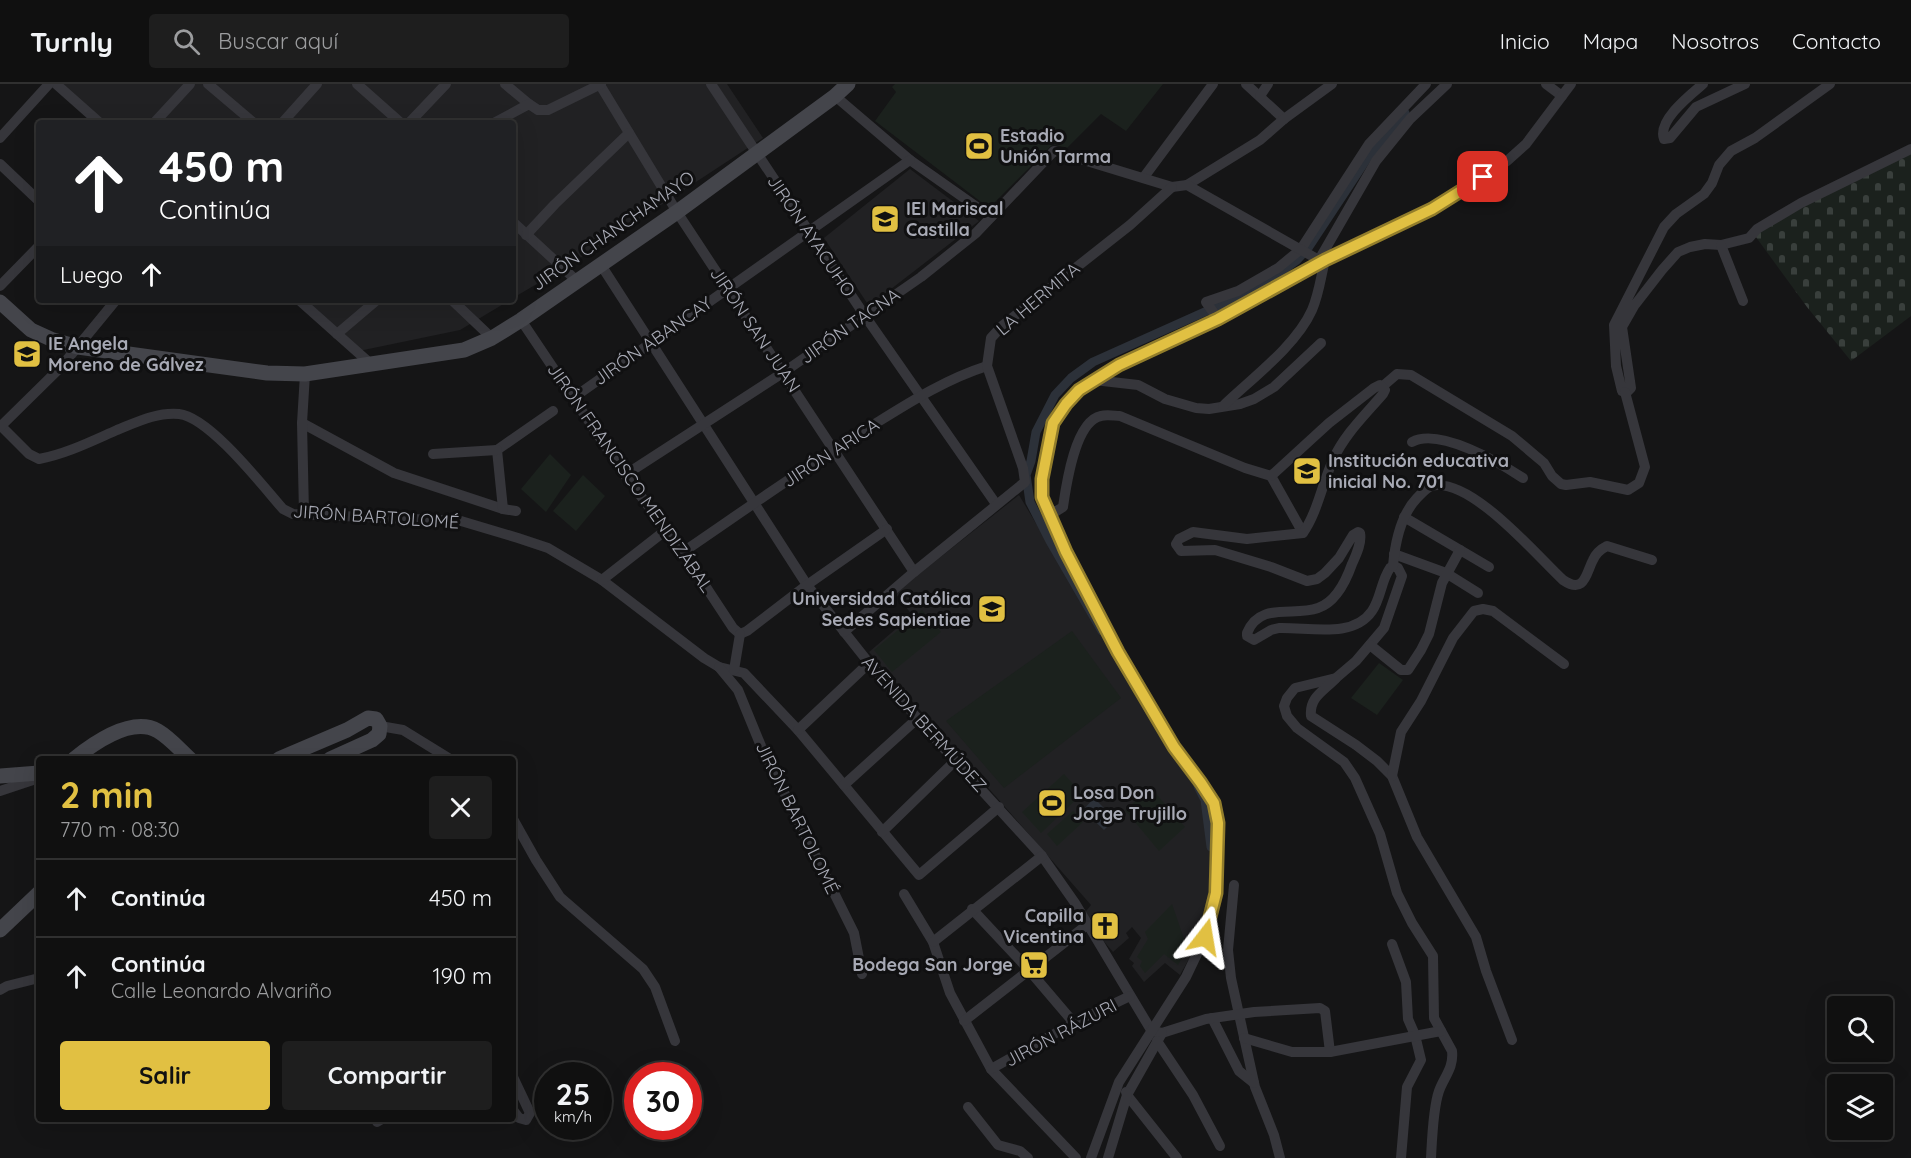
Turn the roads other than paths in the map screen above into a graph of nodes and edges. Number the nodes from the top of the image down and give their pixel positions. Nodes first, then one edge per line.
1 (49, 84) edge
2 (56, 84) edge
3 (190, 84) edge
4 (208, 84) edge
5 (317, 84) edge
6 (357, 84) edge
7 (446, 84) edge
8 (505, 84) edge
9 (711, 84) edge
10 (848, 84) edge
11 (1213, 84) edge
12 (1246, 84) edge
13 (1268, 84) edge
14 (1332, 84) edge
15 (1426, 84) edge
16 (1447, 84) edge
17 (1546, 84) edge
18 (1571, 84) edge
19 (1703, 84) edge
20 (1745, 84) edge
21 (1830, 84) edge
22 (600, 85) edge
23 (835, 96) junction
24 (1260, 96) junction
25 (1562, 96) junction
26 (529, 104) junction
27 (1284, 119) junction
28 (97, 120) edge
29 (157, 120) edge
30 (250, 120) edge
31 (285, 120) edge
32 (398, 120) edge
33 (412, 120) edge
34 (500, 120) edge
35 (629, 133) junction
36 (0, 138) edge
37 (1911, 149) edge
38 (756, 153) junction
39 (910, 160) junction
40 (0, 164) edge
41 (1144, 177) junction
42 (1187, 185) junction
43 (1172, 187) junction
44 (36, 198) edge
45 (677, 212) junction
46 (991, 217) junction
47 (516, 225) edge
48 (809, 231) junction
49 (526, 235) junction
50 (1721, 245) junction
51 (36, 249) edge
52 (1312, 255) junction
53 (601, 265) junction
54 (576, 280) junction
55 (0, 286) edge
56 (727, 290) junction
57 (1743, 301) dead end
58 (0, 302) edge
59 (114, 303) edge
60 (302, 303) edge
61 (373, 303) edge
62 (455, 303) edge
63 (1213, 310) junction
64 (865, 316) junction
65 (521, 320) junction
66 (337, 334) junction
67 (492, 338) junction
68 (1321, 343) dead end
69 (650, 344) junction
70 (78, 347) junction
71 (372, 365) junction
72 (987, 366) junction
73 (784, 372) junction
74 (305, 374) junction
75 (1094, 380) junction
76 (1383, 386) junction
77 (1625, 392) junction
78 (920, 396) junction
79 (573, 398) junction
80 (1223, 406) junction
81 (553, 411) dead end
82 (302, 423) junction
83 (704, 425) junction
84 (0, 426) edge
85 (1412, 442) dead end
86 (834, 449) junction
87 (497, 450) junction
88 (433, 454) dead end
89 (625, 476) junction
90 (1271, 476) junction
91 (1523, 478) dead end
92 (754, 503) junction
93 (996, 504) junction
94 (1047, 508) junction
95 (503, 509) junction
96 (516, 511) dead end
97 (304, 513) junction
98 (1404, 517) junction
99 (887, 529) junction
100 (666, 530) junction
101 (1303, 533) junction
102 (1460, 550) junction
103 (683, 552) junction
104 (1394, 554) junction
105 (1652, 560) dead end
106 (1393, 566) junction
107 (1489, 567) dead end
108 (914, 572) junction
109 (1446, 573) junction
110 (602, 580) junction
111 (807, 585) junction
112 (1478, 593) dead end
113 (844, 632) junction
114 (740, 634) junction
115 (1370, 645) junction
116 (869, 663) junction
117 (1564, 664) dead end
118 (719, 667) junction
119 (734, 670) junction
120 (1336, 678) junction
121 (918, 718) junction
122 (380, 726) junction
123 (798, 730) junction
124 (78, 756) edge
125 (187, 756) edge
126 (286, 756) edge
127 (337, 756) edge
128 (445, 756) edge
129 (955, 761) junction
130 (36, 775) edge
131 (0, 776) edge
132 (36, 776) edge
133 (1392, 776) junction
134 (844, 785) junction
135 (0, 791) edge
136 (999, 807) junction
137 (516, 824) edge
138 (882, 832) junction
139 (1042, 856) junction
140 (1234, 885) dead end
141 (904, 894) dead end
142 (36, 896) edge
143 (972, 909) junction
144 (1087, 925) junction
145 (0, 930) edge
146 (933, 942) junction
147 (1392, 944) dead end
148 (1028, 969) junction
149 (862, 974) dead end
150 (36, 980) edge
151 (0, 990) edge
152 (1130, 996) junction
153 (1239, 1015) junction
154 (1212, 1018) junction
155 (964, 1021) junction
156 (1074, 1023) junction
157 (1441, 1031) junction
158 (1157, 1034) junction
159 (1415, 1035) junction
160 (1244, 1038) junction
161 (675, 1041) dead end
162 (1512, 1041) dead end
163 (1330, 1052) junction
164 (991, 1069) junction
165 (1119, 1082) junction
166 (516, 1083) edge
167 (1254, 1083) junction
168 (1128, 1095) junction
169 (968, 1107) dead end
170 (516, 1114) edge
171 (1221, 1146) dead end
172 (1073, 1156) edge
173 (1028, 1158) edge
174 (1091, 1158) edge
175 (1108, 1158) edge
176 (1177, 1158) edge
177 (1280, 1158) edge
178 (1401, 1158) edge
179 (1431, 1158) edge

1 - 36 street
2 - 28 street
3 - 29 street
4 - 30 street
5 - 31 street
6 - 32 street
7 - 33 street
8 - 26 street
9 - 38 street, JIRÓN AYACUHO
10 - 23 main road, JIRÓN CHANCHAMAYO
11 - 41 street
12 - 24 street
13 - 24 street
14 - 27 street
15 - 52 street
16 - 52 street
17 - 25 street
18 - 25 street
19 - 20 street
21 - 77 street
22 - 26 street
22 - 35 street, JIRÓN SAN JUAN
23 - 38 main road, JIRÓN CHANCHAMAYO
23 - 39 street
24 - 27 street
25 - 52 street
26 - 34 street
27 - 42 street
35 - 45 street, JIRÓN SAN JUAN
35 - 49 street
37 - 50 street
38 - 45 main road, JIRÓN CHANCHAMAYO
38 - 48 street, JIRÓN AYACUHO
39 - 46 street
39 - 48 street, JIRÓN ABANCAY
40 - 44 street
41 - 43 street
41 - 46 street, JIRÓN TACNA
42 - 43 street
42 - 52 street
43 - 72 street, LA HERMITA
45 - 53 main road, JIRÓN CHANCHAMAYO
45 - 56 street, JIRÓN SAN JUAN
46 - 64 street, JIRÓN TACNA
47 - 49 street
48 - 56 street, JIRÓN ABANCAY
48 - 64 street, JIRÓN AYACUHO
49 - 54 street
50 - 57 street
50 - 77 street
51 - 55 street
52 - 63 street
52 - 63 street
52 - 80 street
53 - 54 main road, JIRÓN CHANCHAMAYO
53 - 69 street, AVENIDA BERMÚDEZ
54 - 65 main road, JIRÓN CHANCHAMAYO
56 - 69 street, JIRÓN ABANCAY
56 - 73 street, JIRÓN SAN JUAN
58 - 70 main road, JIRÓN CHANCHAMAYO
59 - 70 street
60 - 66 street
61 - 66 street
62 - 67 street
63 - 75 street
64 - 73 street, JIRÓN TACNA
64 - 78 street, JIRÓN AYACUHO
65 - 67 main road, JIRÓN CHANCHAMAYO
65 - 79 street, JIRÓN FRANCISCO MENDIZÁBAL
66 - 71 street
67 - 71 main road, JIRÓN CHANCHAMAYO
68 - 80 street
69 - 79 street, JIRÓN ABANCAY
69 - 83 street, AVENIDA BERMÚDEZ
70 - 74 main road, JIRÓN CHANCHAMAYO
70 - 84 street
71 - 74 main road, JIRÓN CHANCHAMAYO
72 - 78 street, JIRÓN ARICA
72 - 93 street, LA HERMITA
73 - 83 street, JIRÓN TACNA
73 - 86 street, JIRÓN SAN JUAN
74 - 82 street
75 - 80 street
75 - 94 street
76 - 77 street
76 - 90 street
76 - 101 street
78 - 86 street, JIRÓN ARICA
78 - 93 street, JIRÓN AYACUHO
79 - 89 street, JIRÓN FRANCISCO MENDIZÁBAL
81 - 87 street
82 - 95 street
82 - 97 street
83 - 89 street, JIRÓN TACNA
83 - 92 street, AVENIDA BERMÚDEZ
84 - 97 street, JIRÓN BARTOLOMÉ
85 - 91 street
86 - 92 street, JIRÓN ARICA
86 - 99 street, JIRÓN SAN JUAN
87 - 88 street
87 - 95 street
89 - 100 street, JIRÓN FRANCISCO MENDIZÁBAL
90 - 94 street
90 - 101 street
92 - 103 street, JIRÓN ARICA
92 - 111 street, AVENIDA BERMÚDEZ
93 - 108 street
94 - 158 street
95 - 96 street
97 - 110 street, JIRÓN BARTOLOMÉ
98 - 102 street
98 - 104 street
98 - 105 street
99 - 108 street, JIRÓN SAN JUAN
99 - 111 street
100 - 103 street, JIRÓN FRANCISCO MENDIZÁBAL
100 - 110 street
101 - 106 street
102 - 107 street
102 - 109 street
103 - 114 street, JIRÓN FRANCISCO MENDIZÁBAL
104 - 106 street
104 - 109 street
106 - 115 street
108 - 113 street
109 - 112 street
109 - 115 street
110 - 118 street, JIRÓN BARTOLOMÉ
111 - 113 street, AVENIDA BERMÚDEZ
111 - 114 street
113 - 116 street, AVENIDA BERMÚDEZ
114 - 119 street
115 - 120 street
116 - 121 street, AVENIDA BERMÚDEZ
116 - 123 street
117 - 133 street
118 - 119 street, JIRÓN BARTOLOMÉ
118 - 149 street, JIRÓN BARTOLOMÉ
119 - 123 street
120 - 133 street
120 - 157 street
121 - 129 street, AVENIDA BERMÚDEZ
121 - 134 street
122 - 126 main road
122 - 127 main road
122 - 128 street
123 - 134 street
124 - 125 main road
129 - 136 street, AVENIDA BERMÚDEZ
129 - 138 street
130 - 131 main road
132 - 135 street
133 - 162 street
134 - 138 street
136 - 138 street
136 - 139 street, AVENIDA BERMÚDEZ
137 - 161 street
139 - 143 street
139 - 144 street, AVENIDA BERMÚDEZ
140 - 153 street
141 - 146 street
142 - 145 main road
143 - 146 street
143 - 148 street
144 - 148 street
144 - 152 street, AVENIDA BERMÚDEZ
146 - 155 street
147 - 159 street
148 - 155 street
148 - 156 street
150 - 151 street
152 - 156 street, JIRÓN RÁZURI
152 - 158 street, AVENIDA BERMÚDEZ
153 - 154 street
153 - 160 street
153 - 163 street
154 - 158 street
154 - 167 street
155 - 164 street
156 - 164 street, JIRÓN RÁZURI
157 - 159 street
157 - 179 street
158 - 165 street
158 - 168 street
158 - 171 street, AVENIDA BERMÚDEZ
159 - 163 street
159 - 178 street
160 - 163 street
160 - 167 street
164 - 172 street
165 - 168 street
165 - 174 street
166 - 170 street
167 - 177 street
168 - 175 street
168 - 176 street
169 - 173 street

